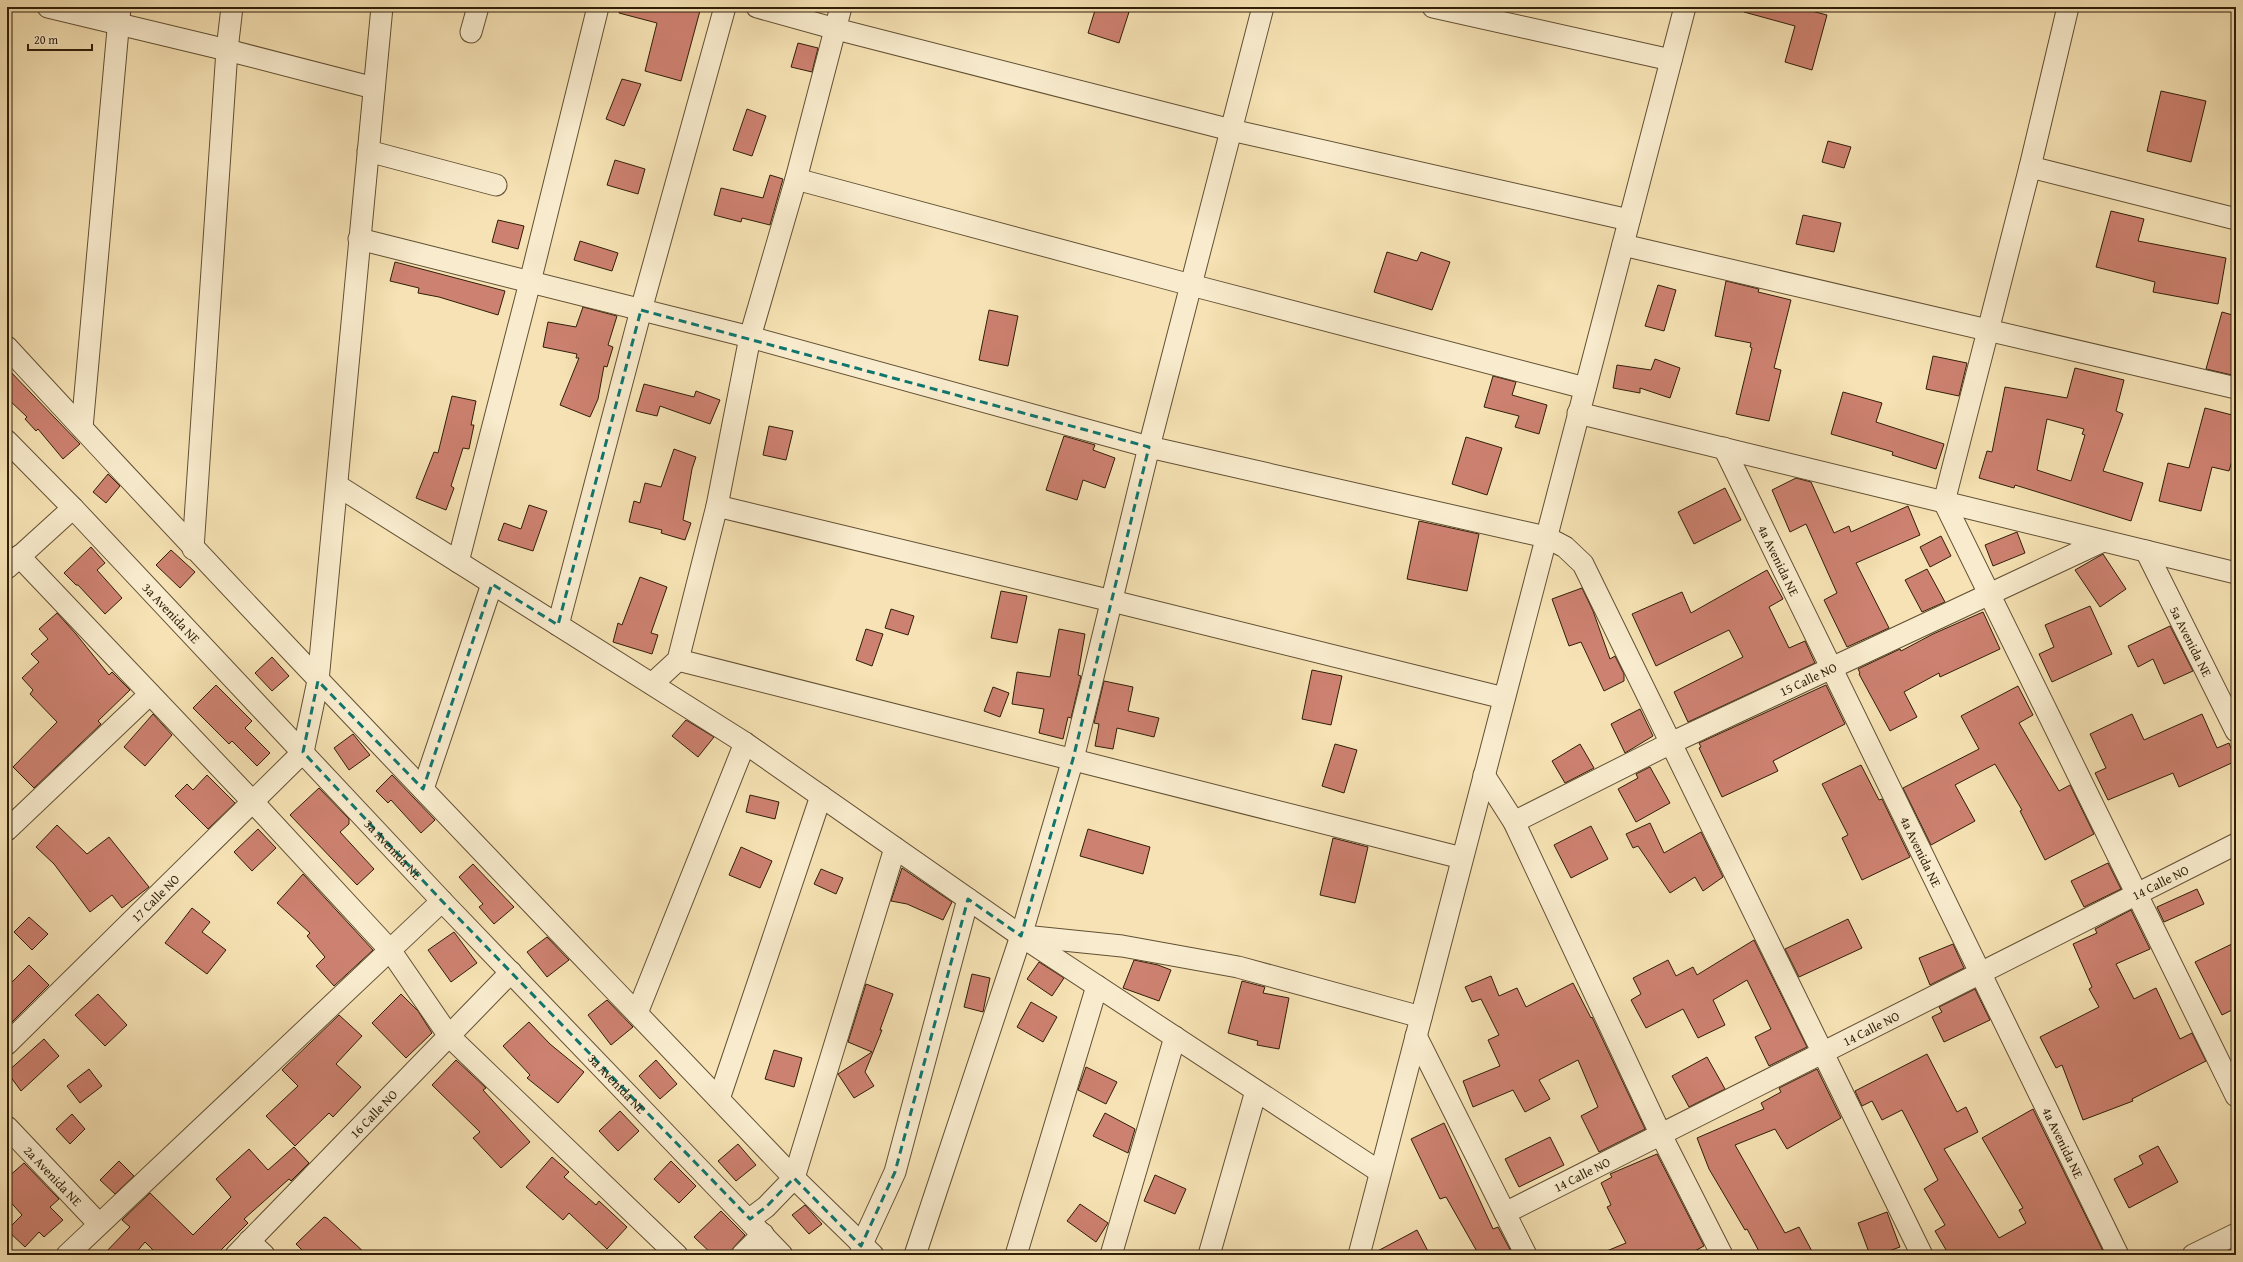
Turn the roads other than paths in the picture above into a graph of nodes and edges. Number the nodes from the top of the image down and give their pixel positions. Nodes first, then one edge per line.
1 (48, 7) edge
2 (232, 7) edge
3 (382, 7) edge
4 (478, 7) edge
5 (598, 7) edge
6 (726, 7) edge
7 (757, 7) edge
8 (841, 7) edge
9 (1263, 7) edge
10 (1433, 7) edge
11 (1685, 7) edge
12 (2068, 7) edge
13 (119, 16) edge
14 (836, 29) junction
15 (471, 32) dead end
16 (228, 50) junction
17 (1671, 60) junction
18 (374, 88) junction
19 (1231, 130) junction
20 (368, 151) junction
21 (2030, 167) junction
22 (796, 179) junction
23 (496, 186) dead end
24 (2236, 219) edge
25 (1629, 220) junction
26 (359, 239) junction
27 (1622, 245) junction
28 (530, 282) junction
29 (1191, 285) junction
30 (641, 310) junction
31 (1990, 330) junction
32 (750, 337) junction
33 (7, 347) edge
34 (1585, 388) junction
35 (2236, 388) edge
36 (1578, 413) junction
37 (82, 428) junction
38 (7, 441) edge
39 (1149, 447) junction
40 (1724, 448) junction
41 (338, 486) junction
42 (1944, 502) junction
43 (717, 506) junction
44 (73, 508) junction
45 (1546, 537) junction
46 (2103, 541) junction
47 (193, 549) junction
48 (2146, 551) junction
49 (13, 562) edge
50 (458, 562) junction
51 (2236, 573) edge
52 (492, 584) junction
53 (1990, 594) junction
54 (1112, 601) junction
55 (558, 625) junction
56 (678, 660) junction
57 (1831, 668) junction
58 (318, 681) junction
59 (652, 684) junction
60 (150, 694) junction
61 (1504, 698) junction
62 (2236, 731) edge
63 (746, 743) junction
64 (1671, 743) junction
65 (303, 752) junction
66 (1073, 759) junction
67 (1484, 775) junction
68 (423, 789) junction
69 (821, 796) junction
70 (252, 801) junction
71 (1514, 822) junction
72 (7, 830) edge
73 (2236, 844) edge
74 (895, 848) junction
75 (1462, 858) junction
76 (2137, 894) junction
77 (968, 899) junction
78 (442, 901) junction
79 (1021, 936) junction
80 (390, 950) junction
81 (511, 972) junction
82 (1981, 973) junction
83 (1097, 986) junction
84 (637, 1013) junction
85 (1418, 1027) junction
86 (449, 1036) junction
87 (1175, 1037) junction
88 (7, 1044) edge
89 (1823, 1053) junction
90 (1256, 1091) junction
91 (2236, 1096) edge
92 (719, 1099) junction
93 (7, 1127) edge
94 (1661, 1135) junction
95 (1380, 1172) junction
96 (794, 1178) junction
97 (1505, 1214) junction
98 (750, 1219) junction
99 (99, 1224) junction
100 (763, 1234) junction
101 (2236, 1234) edge
102 (250, 1250) edge
103 (867, 1250) edge
104 (67, 1255) edge
105 (677, 1255) edge
106 (742, 1255) edge
107 (782, 1255) edge
108 (915, 1255) edge
109 (1016, 1255) edge
110 (1111, 1255) edge
111 (1209, 1255) edge
112 (1358, 1255) edge
113 (1526, 1255) edge
114 (1722, 1255) edge
115 (1922, 1255) edge
116 (2118, 1255) edge
117 (2193, 1255) edge

1 - 13 street
2 - 16 street
3 - 18 street
4 - 15 street
5 - 28 street
6 - 30 street
7 - 14 street
8 - 14 street
9 - 19 street
10 - 17 street
11 - 17 street
12 - 21 street
13 - 16 street
13 - 37 street
14 - 19 street
14 - 22 street
16 - 18 street
16 - 47 street
17 - 25 street
18 - 20 street
19 - 25 street
19 - 29 street
20 - 23 street
20 - 26 street
21 - 24 street
21 - 31 street
22 - 29 street
22 - 32 street
25 - 27 street
26 - 28 street
26 - 41 street
27 - 31 street
27 - 34 street
28 - 30 street
28 - 50 street
29 - 34 street
29 - 39 street
30 - 32 street
30 - 55 street
31 - 35 street
31 - 42 street
32 - 39 street
32 - 43 street
33 - 37 street
34 - 36 street
36 - 40 street
36 - 45 street
37 - 47 street
38 - 44 street, 3a Avenida NE
39 - 45 street
39 - 54 street
40 - 42 street
40 - 57 street, 4a Avenida NE
41 - 50 street
41 - 58 street
42 - 46 street
42 - 53 street
43 - 54 street
43 - 56 street
44 - 49 street
44 - 65 street, 3a Avenida NE
45 - 61 street
45 - 64 street
46 - 48 street
46 - 53 street, 15 Calle NO
47 - 58 street
48 - 51 street
48 - 62 street, 5a Avenida NE
49 - 60 street
50 - 52 street
52 - 55 street
52 - 68 street
53 - 57 street, 15 Calle NO
53 - 76 street
54 - 61 street
54 - 66 street
55 - 59 street
56 - 59 street
56 - 66 street
57 - 64 street, 15 Calle NO
57 - 82 street, 4a Avenida NE
58 - 65 street
58 - 68 street
59 - 63 street
60 - 70 street
60 - 72 street
61 - 67 street
63 - 69 street
63 - 84 street
64 - 71 street, 15 Calle NO
64 - 89 street
65 - 70 street, 17 Calle NO
65 - 78 street, 3a Avenida NE
66 - 75 street
66 - 79 street
67 - 71 street
67 - 75 street
68 - 84 street
69 - 74 street
69 - 92 street
70 - 80 street
70 - 88 street, 17 Calle NO
71 - 94 street
73 - 76 street, 14 Calle NO
74 - 77 street
74 - 96 street
75 - 85 street
76 - 82 street, 14 Calle NO
76 - 91 street
77 - 79 street
77 - 103 street
78 - 80 street
78 - 81 street, 3a Avenida NE
79 - 83 street
79 - 85 street
79 - 108 street
80 - 86 street
80 - 99 street
81 - 86 street, 16 Calle NO
81 - 98 street, 3a Avenida NE
82 - 89 street, 14 Calle NO
82 - 116 street, 4a Avenida NE
83 - 87 street
83 - 109 street
84 - 92 street
85 - 95 street
85 - 97 street
86 - 102 street, 16 Calle NO
86 - 105 street
87 - 90 street
87 - 110 street
89 - 94 street, 14 Calle NO
89 - 115 street
90 - 95 street
90 - 111 street
92 - 96 street
93 - 99 street, 2a Avenida NE
94 - 97 street, 14 Calle NO
94 - 114 street
95 - 112 street
96 - 98 street
96 - 103 street
97 - 113 street
98 - 100 street, 3a Avenida NE
99 - 104 street
100 - 106 street
100 - 107 street, 3a Avenida NE
101 - 117 street

